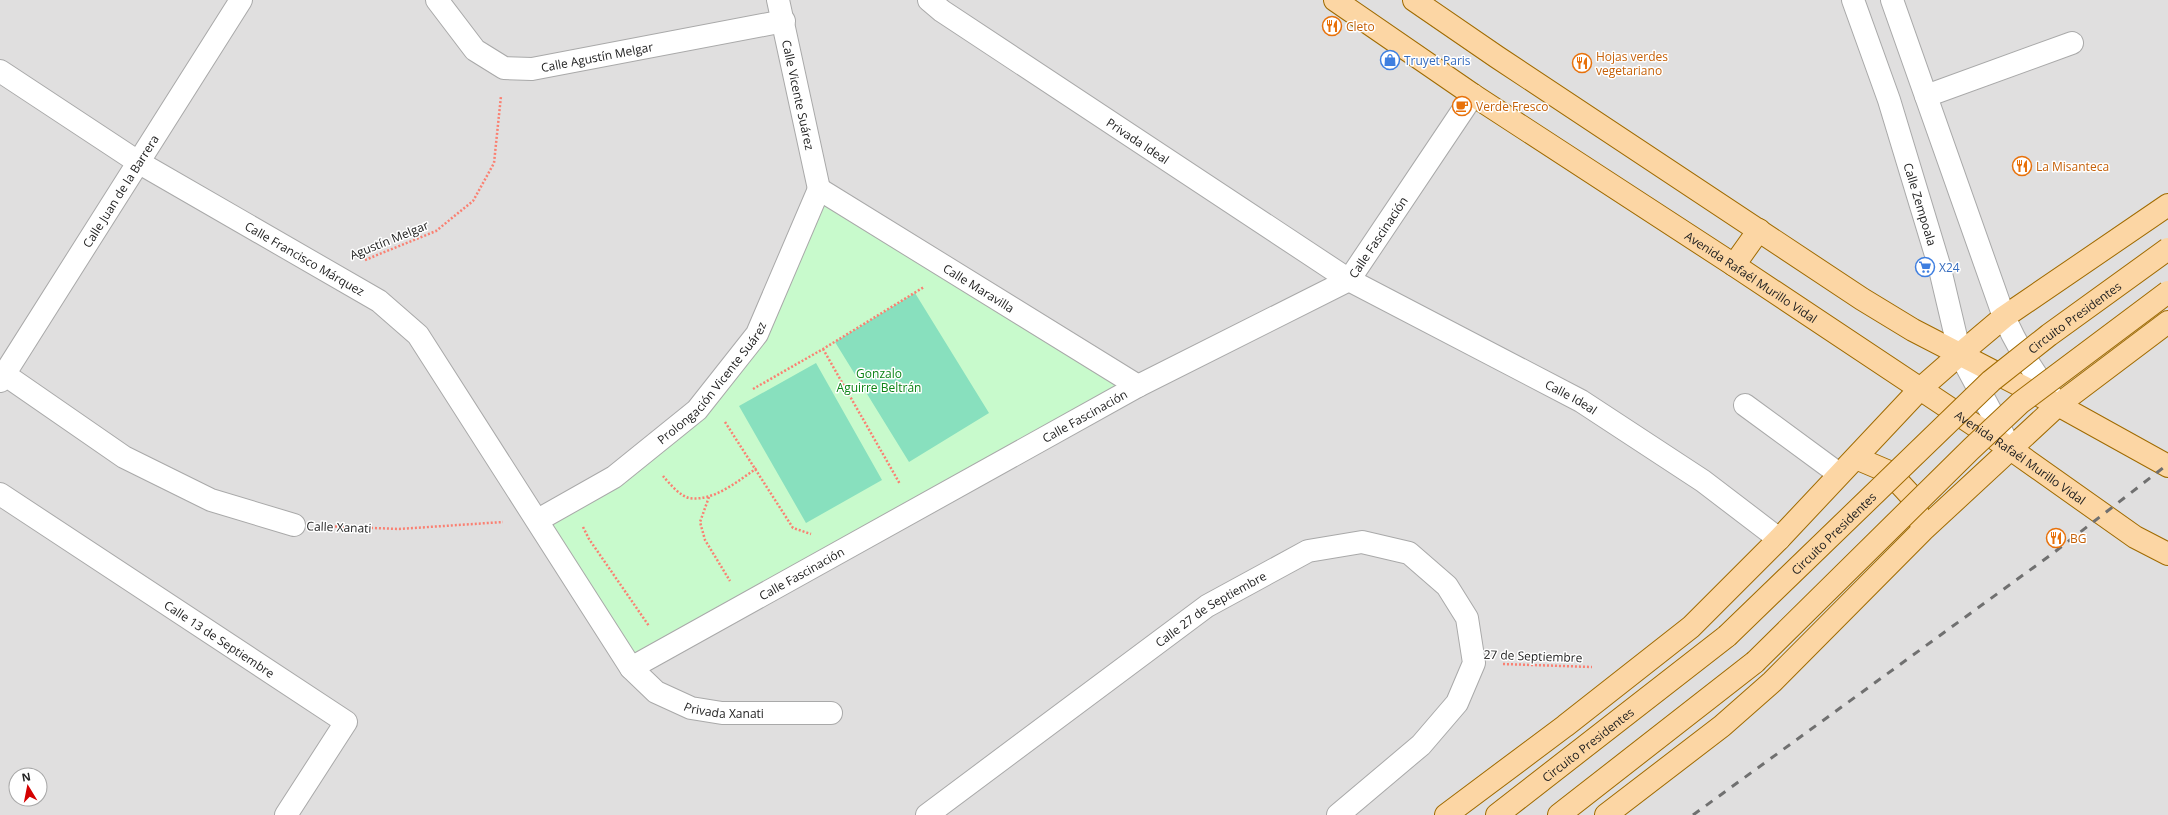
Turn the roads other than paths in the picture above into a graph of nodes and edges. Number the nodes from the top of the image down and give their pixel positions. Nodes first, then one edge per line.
1 (241, 0) edge
2 (437, 0) edge
3 (778, 0) edge
4 (929, 0) edge
5 (1335, 0) edge
6 (1414, 0) edge
7 (1853, 0) edge
8 (1892, 0) edge
9 (784, 21) junction
10 (2072, 43) dead end
11 (0, 71) edge
12 (1473, 95) junction
13 (1926, 96) junction
14 (138, 162) junction
15 (819, 189) junction
16 (2168, 205) edge
17 (1759, 230) junction
18 (2168, 249) edge
19 (1734, 265) junction
20 (1349, 280) junction
21 (2168, 292) edge
22 (2004, 317) junction
23 (2168, 322) edge
24 (1960, 354) junction
25 (2, 378) edge
26 (1138, 386) junction
27 (1920, 389) junction
28 (1745, 405) dead end
29 (2058, 405) junction
30 (2012, 450) junction
31 (1856, 458) junction
32 (2168, 466) edge
33 (1839, 474) junction
34 (0, 494) edge
35 (538, 520) junction
36 (294, 525) road end
37 (1923, 530) junction
38 (1779, 539) junction
39 (2168, 554) edge
40 (631, 668) junction
41 (831, 713) dead end
42 (286, 815) edge
43 (927, 815) edge
44 (1338, 815) edge
45 (1446, 815) edge
46 (1497, 815) edge
47 (1558, 815) edge
48 (1606, 815) edge

1 - 14 street, Calle Juan de la Barrera
2 - 9 street, Calle Agustín Melgar
3 - 9 street, Calle Vicente Suárez
4 - 20 street, Privada Ideal
5 - 12 main road, Avenida Rafaél Murillo Vidal
6 - 17 main road
7 - 24 street, Calle Zempoala
8 - 13 street
9 - 15 street, Calle Vicente Suárez
10 - 13 street
11 - 14 street, Calle Francisco Márquez
12 - 19 main road, Avenida Rafaél Murillo Vidal
12 - 20 street, Calle Fascinación
13 - 22 street
14 - 25 street, Calle Juan de la Barrera
14 - 35 street, Calle Francisco Márquez
15 - 26 street, Calle Maravilla
15 - 35 street, Prolongación Vicente Suárez
16 - 22 main road
17 - 19 main road
17 - 24 main road
18 - 46 main road, Circuito Presidentes, bridge
19 - 27 main road, Avenida Rafaél Murillo Vidal
20 - 26 street, Calle Fascinación
20 - 38 street, Calle Ideal
21 - 47 main road, bridge
22 - 24 main road
22 - 29 street
23 - 29 main road
24 - 27 main road
24 - 29 main road
24 - 30 street, Calle Zempoala
25 - 36 street, Calle Xanati
26 - 40 street, Calle Fascinación
27 - 30 main road, Avenida Rafaél Murillo Vidal
27 - 31 main road
28 - 33 street
29 - 30 main road
29 - 32 main road
30 - 37 main road
30 - 39 main road, Avenida Rafaél Murillo Vidal
31 - 33 main road
31 - 37 main road
33 - 38 main road
34 - 42 street, Calle 13 de Septiembre
35 - 40 street
37 - 48 main road
38 - 45 main road
40 - 41 street, Privada Xanati
43 - 44 street, Calle 27 de Septiembre

